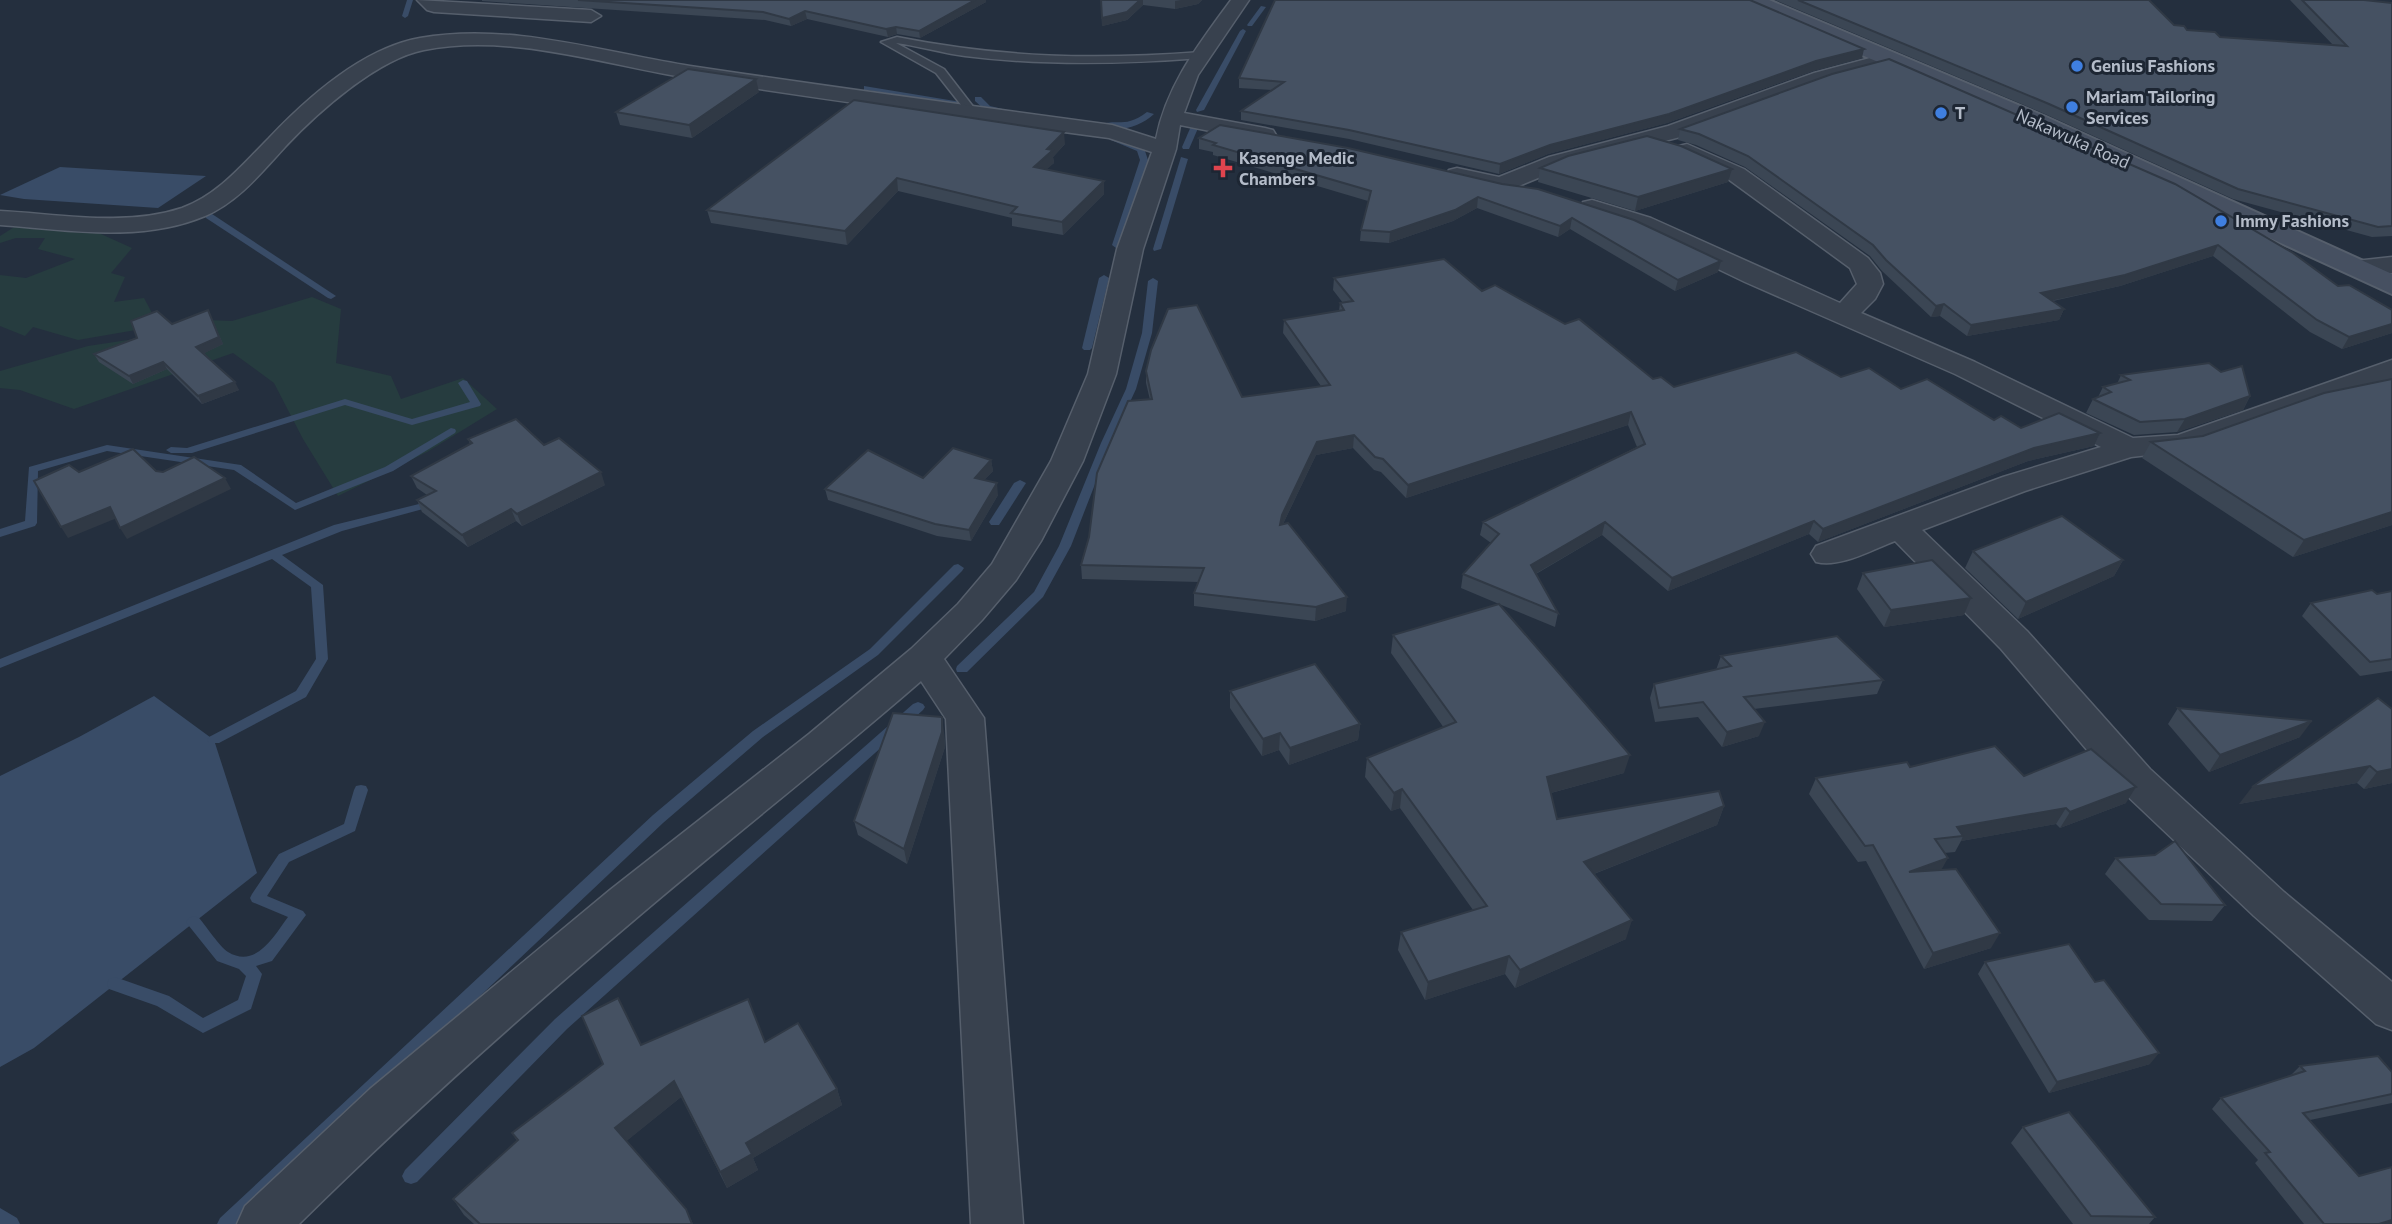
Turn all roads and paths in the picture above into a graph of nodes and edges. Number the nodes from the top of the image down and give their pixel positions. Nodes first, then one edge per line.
1 (416, 0) edge
2 (426, 0) edge
3 (1751, 0) edge
4 (1247, 1) edge
5 (591, 16) edge
6 (418, 45) junction
7 (1202, 55) junction
8 (1890, 59) junction
9 (972, 113) junction
10 (1169, 131) junction
11 (1281, 138) edge
12 (1639, 139) junction
13 (1437, 170) edge
14 (1500, 185) junction
15 (0, 218) edge
16 (2392, 265) edge
17 (2355, 267) junction
18 (2392, 285) edge
19 (1844, 314) junction
20 (2392, 369) edge
21 (2128, 448) junction
22 (1900, 527) junction
23 (1828, 554) dead end
24 (924, 658) junction
25 (2392, 1010) edge
26 (263, 1224) edge
27 (997, 1224) edge

1 - 6 street
2 - 5 street
3 - 8 main road, Nakawuka Road
4 - 7 street
6 - 9 street
6 - 15 street
7 - 9 lane
7 - 10 street
8 - 12 street
8 - 17 main road, Nakawuka Road
9 - 10 street
10 - 11 street
10 - 24 street
12 - 14 street
12 - 19 street
13 - 14 street
14 - 19 street
16 - 17 street
17 - 18 main road, Nakawuka Road
19 - 21 street
20 - 21 street
21 - 22 street
22 - 23 street
22 - 25 street
24 - 26 street
24 - 27 street

